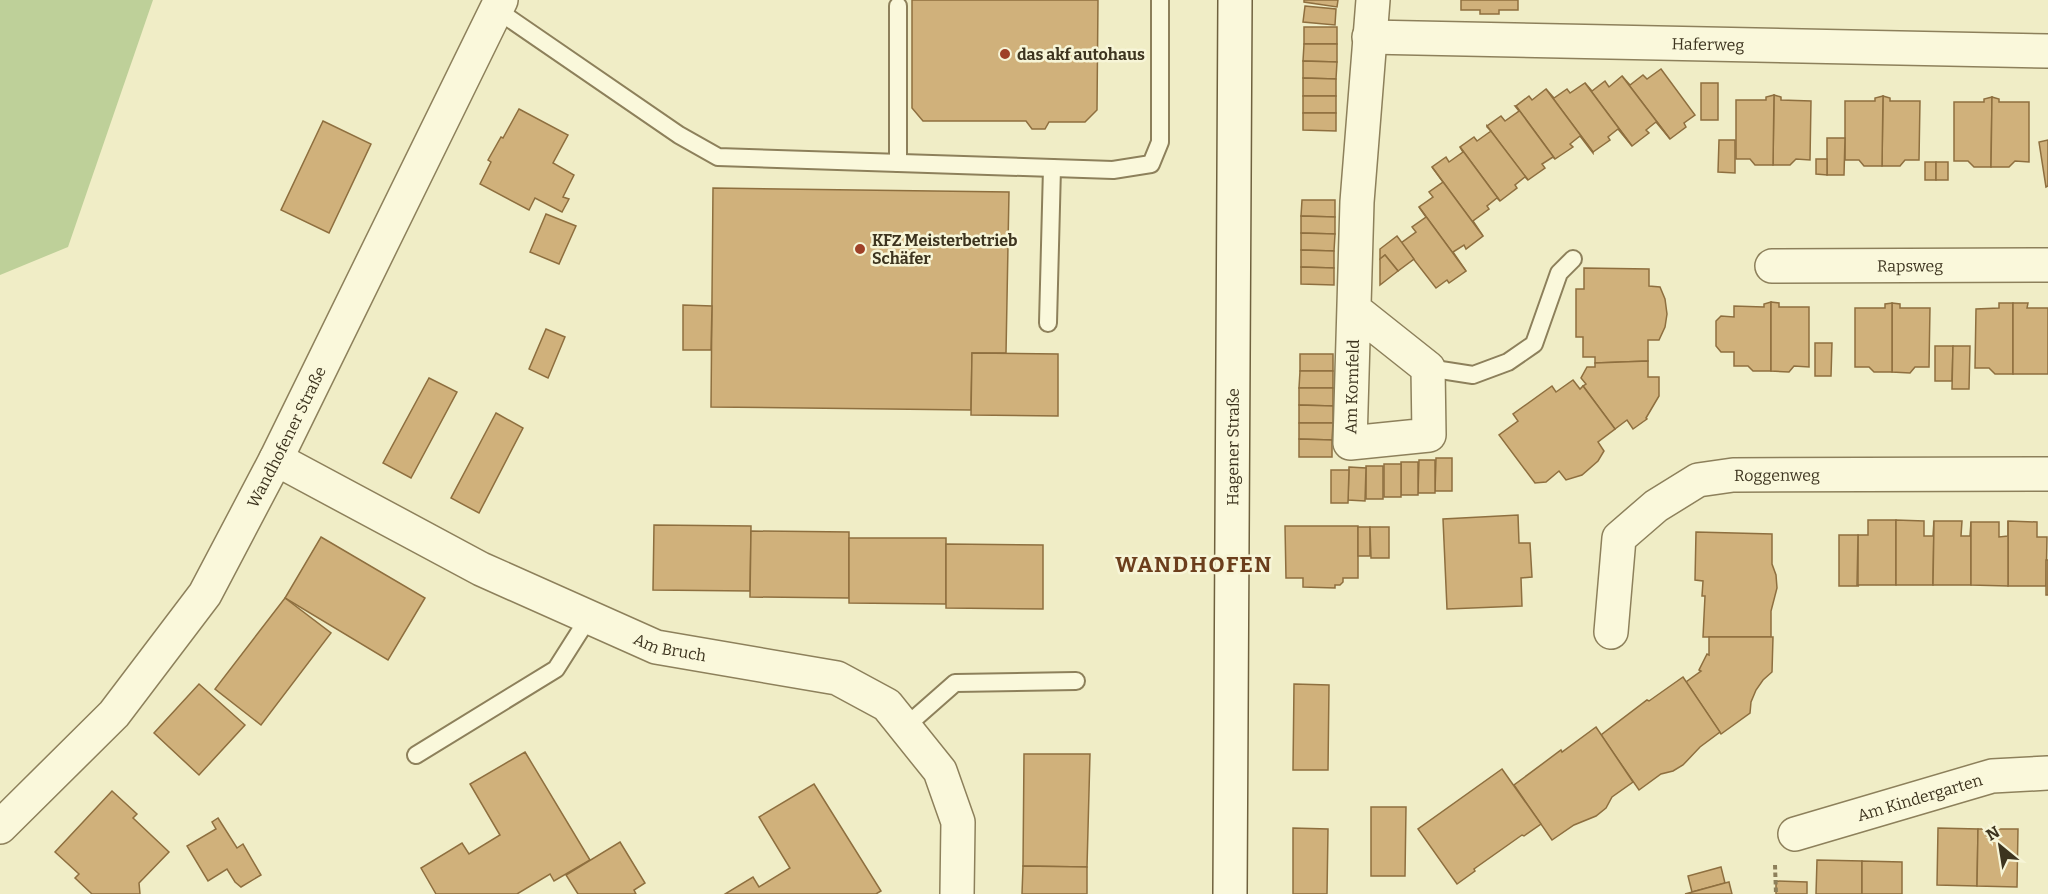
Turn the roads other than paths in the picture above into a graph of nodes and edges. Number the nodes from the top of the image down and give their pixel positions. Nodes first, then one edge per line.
1 (1160, 0) edge
2 (1235, 0) edge
3 (1373, 0) edge
4 (499, 5) edge
5 (898, 6) dead end
6 (1369, 37) junction
7 (2048, 51) edge
8 (898, 163) junction
9 (1052, 168) junction
10 (1573, 259) dead end
11 (2048, 265) edge
12 (1772, 266) dead end
13 (1355, 310) junction
14 (1048, 323) dead end
15 (1428, 368) junction
16 (276, 459) junction
17 (2048, 474) edge
18 (589, 617) junction
19 (1611, 632) dead end
20 (1076, 681) dead end
21 (905, 728) junction
22 (416, 755) dead end
23 (2048, 773) edge
24 (0, 827) edge
25 (1795, 834) dead end
26 (957, 894) edge
27 (1230, 894) edge

1 - 9 lane
2 - 27 street, Hagener Straße
3 - 6 street, Am Kornfeld
4 - 8 lane
4 - 16 street, Wandhofener Straße
5 - 8 lane
6 - 7 street, Haferweg
6 - 13 street, Am Kornfeld
8 - 9 lane
9 - 14 lane
10 - 15 lane
11 - 12 street, Rapsweg
13 - 15 street, Am Kornfeld
13 - 15 street, Am Kornfeld
16 - 18 street, Am Bruch
16 - 24 street, Wandhofener Straße
17 - 19 street, Roggenweg
18 - 21 street, Am Bruch
18 - 22 lane
20 - 21 lane
21 - 26 street, Am Bruch
23 - 25 street, Am Kindergarten

